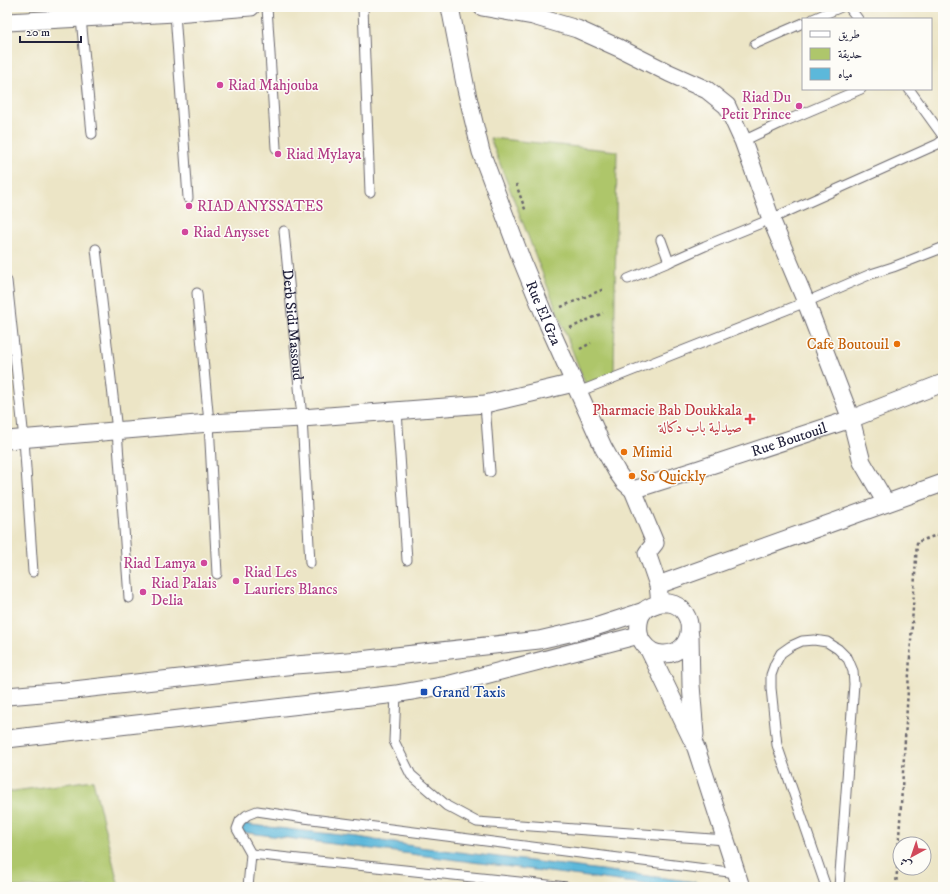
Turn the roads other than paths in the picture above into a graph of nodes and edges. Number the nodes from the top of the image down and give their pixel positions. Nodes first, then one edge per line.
1 (251, 7) edge
2 (267, 7) edge
3 (363, 7) edge
4 (450, 7) edge
5 (482, 7) edge
6 (841, 7) edge
7 (849, 7) edge
8 (194, 9) edge
9 (536, 11) edge
10 (98, 12) edge
11 (175, 13) junction
12 (81, 18) junction
13 (815, 18) edge
14 (857, 18) edge
15 (7, 22) edge
16 (802, 24) edge
17 (755, 44) dead end
18 (859, 90) edge
19 (910, 90) edge
20 (92, 134) dead end
21 (943, 136) edge
22 (943, 140) edge
23 (743, 141) junction
24 (276, 148) dead end
25 (370, 192) dead end
26 (188, 198) dead end
27 (771, 220) junction
28 (284, 230) dead end
29 (661, 240) dead end
30 (942, 248) edge
31 (96, 249) dead end
32 (669, 262) junction
33 (628, 279) dead end
34 (7, 281) edge
35 (197, 293) dead end
36 (806, 302) junction
37 (943, 382) edge
38 (576, 387) junction
39 (485, 404) junction
40 (397, 411) junction
41 (302, 418) junction
42 (851, 419) junction
43 (209, 423) junction
44 (117, 431) junction
45 (15, 440) edge
46 (490, 472) dead end
47 (943, 483) edge
48 (633, 490) junction
49 (886, 503) junction
50 (407, 560) dead end
51 (310, 563) dead end
52 (33, 572) dead end
53 (217, 574) dead end
54 (658, 585) junction
55 (129, 598) dead end
56 (660, 603) junction
57 (644, 610) junction
58 (639, 635) junction
59 (690, 635) junction
60 (649, 650) junction
61 (396, 694) junction
62 (7, 696) edge
63 (7, 738) edge
64 (696, 748) junction
65 (726, 840) junction
66 (251, 854) junction
67 (739, 880) edge
68 (248, 887) edge
69 (567, 887) edge
70 (826, 887) edge
71 (839, 887) edge

1 - 8 street
2 - 24 lane
3 - 25 lane
4 - 38 street, Rue El Gza
5 - 9 street
6 - 13 lane
7 - 14 lane
8 - 11 street
9 - 23 street
10 - 11 street
10 - 12 street
11 - 26 lane
12 - 15 street
12 - 20 lane
16 - 17 lane
18 - 23 lane
19 - 21 lane
22 - 27 lane
23 - 27 street
27 - 32 lane
27 - 36 street
28 - 41 lane, Derb Sidi Massoud
29 - 32 lane
30 - 36 lane
31 - 44 lane
32 - 33 lane
34 - 45 lane
35 - 43 lane
36 - 38 lane
36 - 42 street
37 - 42 street, Rue Boutouil
38 - 39 street
38 - 48 street, Rue El Gza
39 - 40 street
39 - 46 lane
40 - 41 street
40 - 50 lane
41 - 43 street
41 - 51 lane, Derb Sidi Massoud
42 - 48 street, Rue Boutouil
42 - 49 street
43 - 44 street
43 - 53 lane
44 - 45 street
44 - 55 lane
45 - 52 lane
47 - 49 street
48 - 54 street, Rue El Gza
49 - 54 street
54 - 56 street, Rue El Gza
56 - 57 street
56 - 59 street
57 - 58 street
57 - 62 street
58 - 60 street
58 - 61 street
59 - 60 street
59 - 64 street
60 - 64 street
61 - 63 street
61 - 65 lane
64 - 65 street
65 - 67 street
66 - 67 lane
66 - 68 lane
66 - 69 lane
70 - 71 lane

